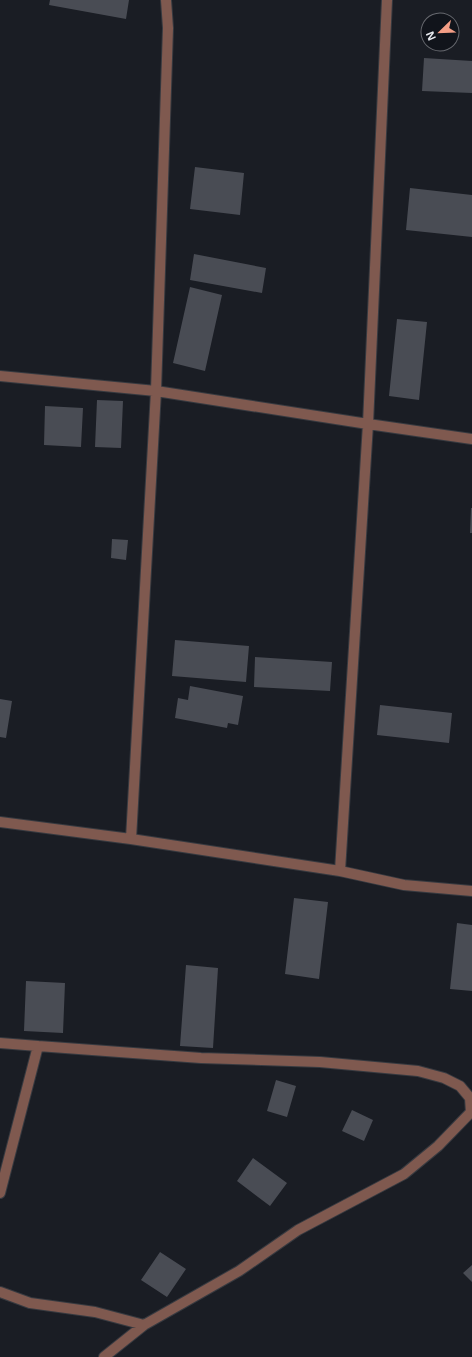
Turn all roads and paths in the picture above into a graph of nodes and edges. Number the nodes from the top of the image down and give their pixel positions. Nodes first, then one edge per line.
1 (166, 0) edge
2 (387, 0) edge
3 (0, 376) edge
4 (156, 391) junction
5 (368, 424) junction
6 (472, 439) edge
7 (0, 822) edge
8 (131, 839) junction
9 (340, 871) junction
10 (472, 891) edge
11 (0, 1043) edge
12 (38, 1046) junction
13 (471, 1112) edge
14 (0, 1193) edge
15 (0, 1292) edge
16 (144, 1325) junction
17 (104, 1357) edge

1 - 4 street
2 - 5 street
3 - 4 street
4 - 5 street
4 - 8 street
5 - 6 street
5 - 9 street
7 - 8 street
8 - 9 street
9 - 10 street
11 - 12 street
12 - 13 street
12 - 14 street
13 - 16 street
15 - 16 street
16 - 17 street

